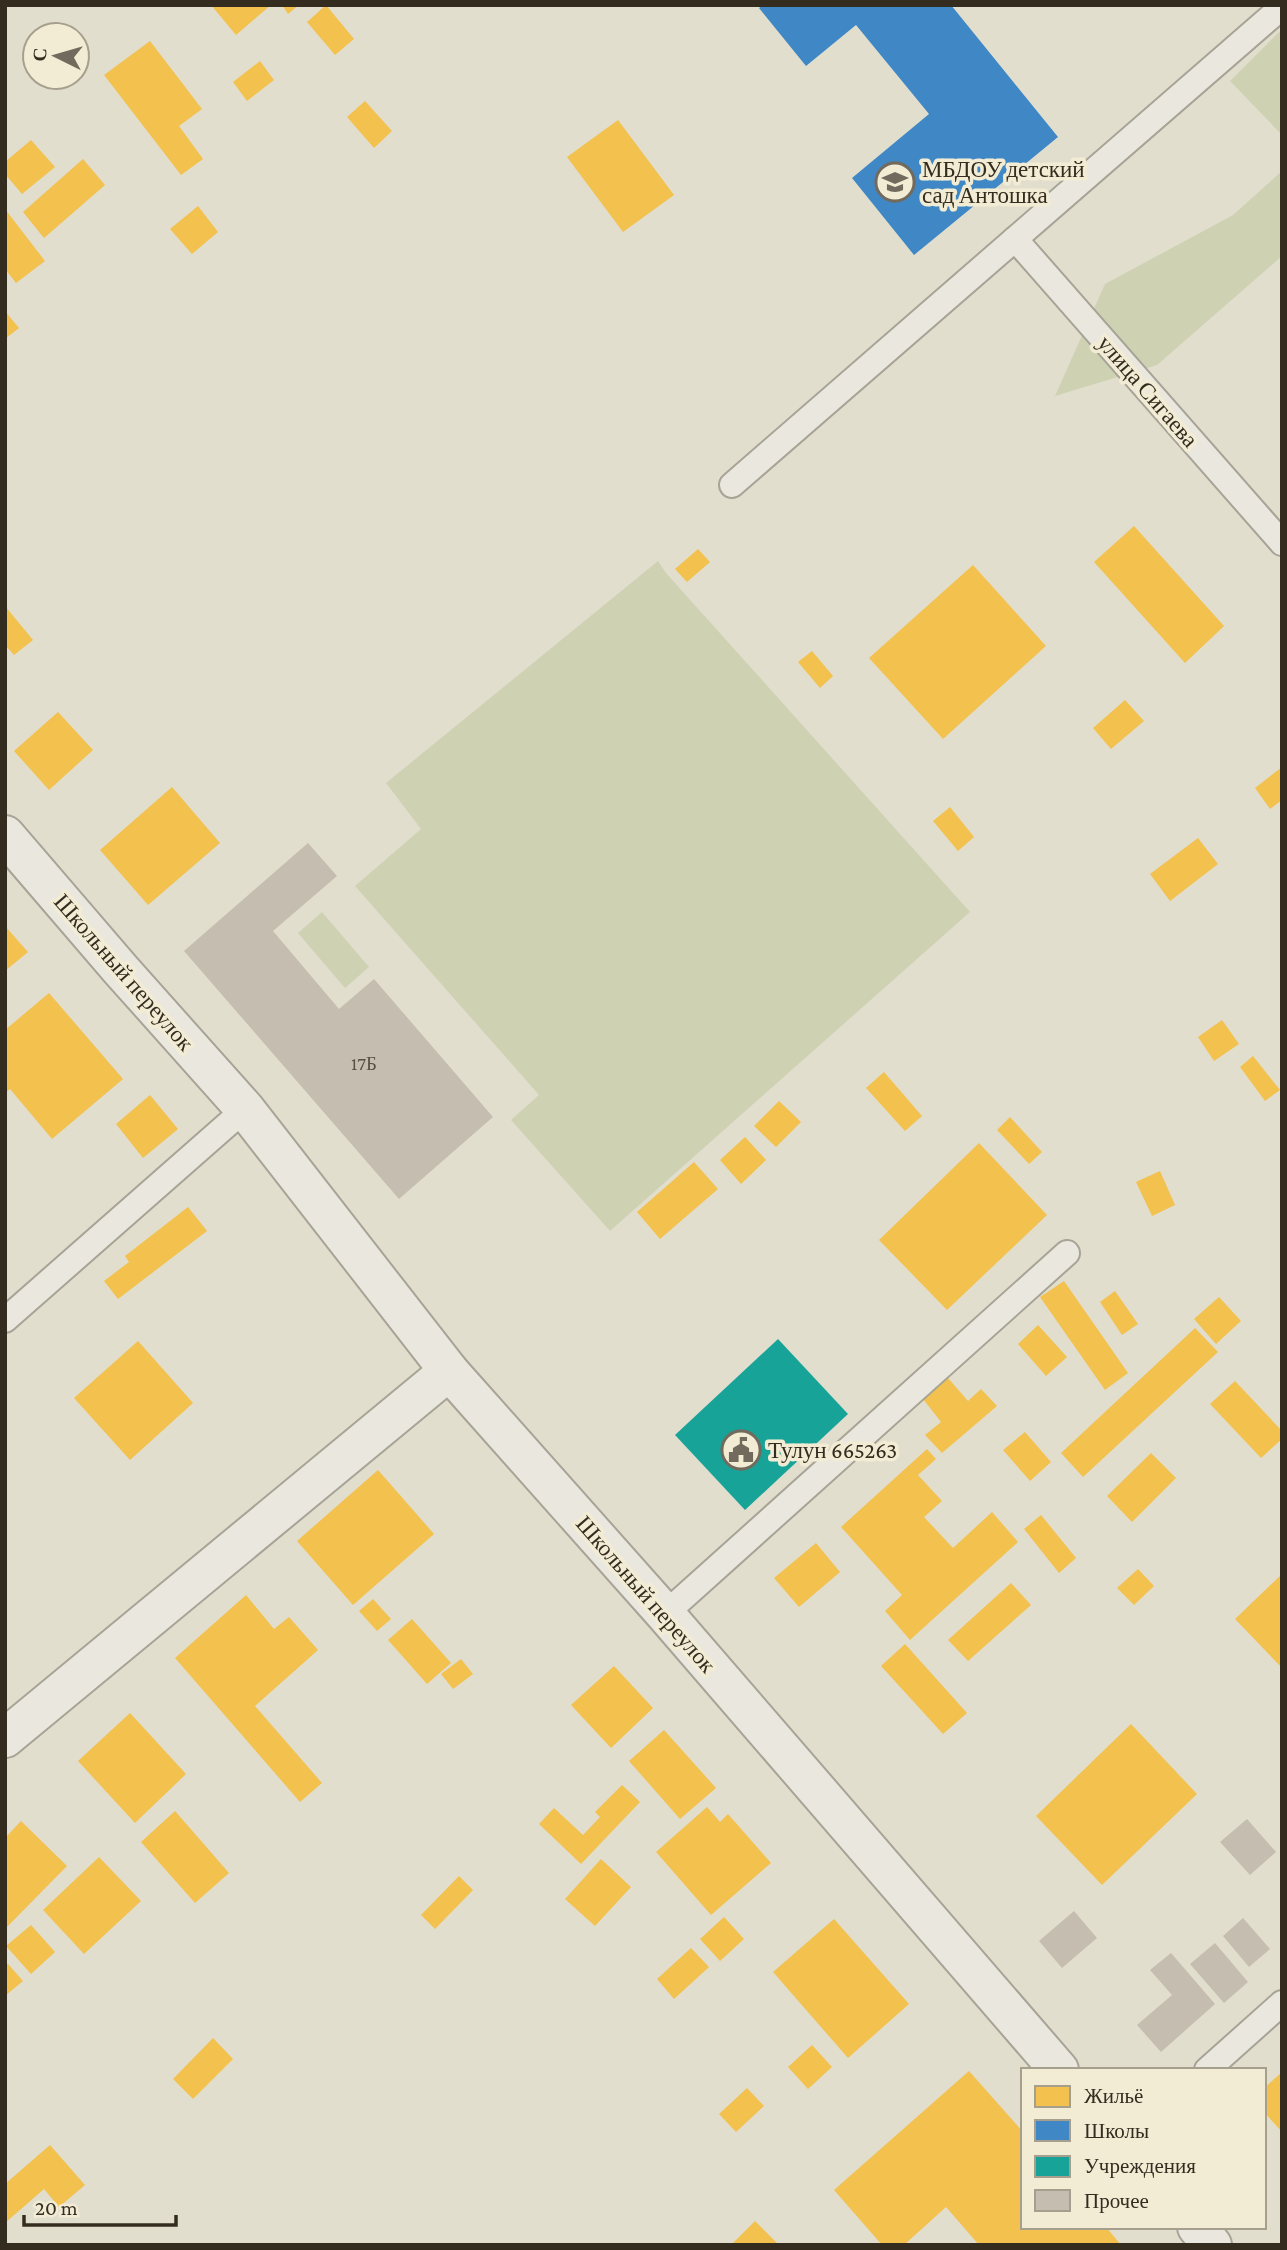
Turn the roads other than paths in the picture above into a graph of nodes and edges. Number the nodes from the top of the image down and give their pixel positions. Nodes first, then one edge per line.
1 (1282, 7) edge
2 (1015, 239) junction
3 (732, 485) dead end
4 (1279, 534) edge
5 (5, 835) edge
6 (245, 1109) junction
7 (1067, 1253) dead end
8 (5, 1320) edge
9 (449, 1371) junction
10 (665, 1614) junction
11 (5, 1738) edge
12 (1282, 2003) edge
13 (1057, 2068) edge
14 (1209, 2068) edge
15 (1199, 2229) edge
16 (1212, 2245) edge

1 - 2 lane
2 - 3 lane
2 - 4 lane, улица Сигаева
5 - 6 street, Школьный переулок
6 - 8 lane
6 - 9 street, Школьный переулок
7 - 10 lane
9 - 10 street, Школьный переулок
9 - 11 street
10 - 13 street, Школьный переулок
12 - 14 lane
15 - 16 street

